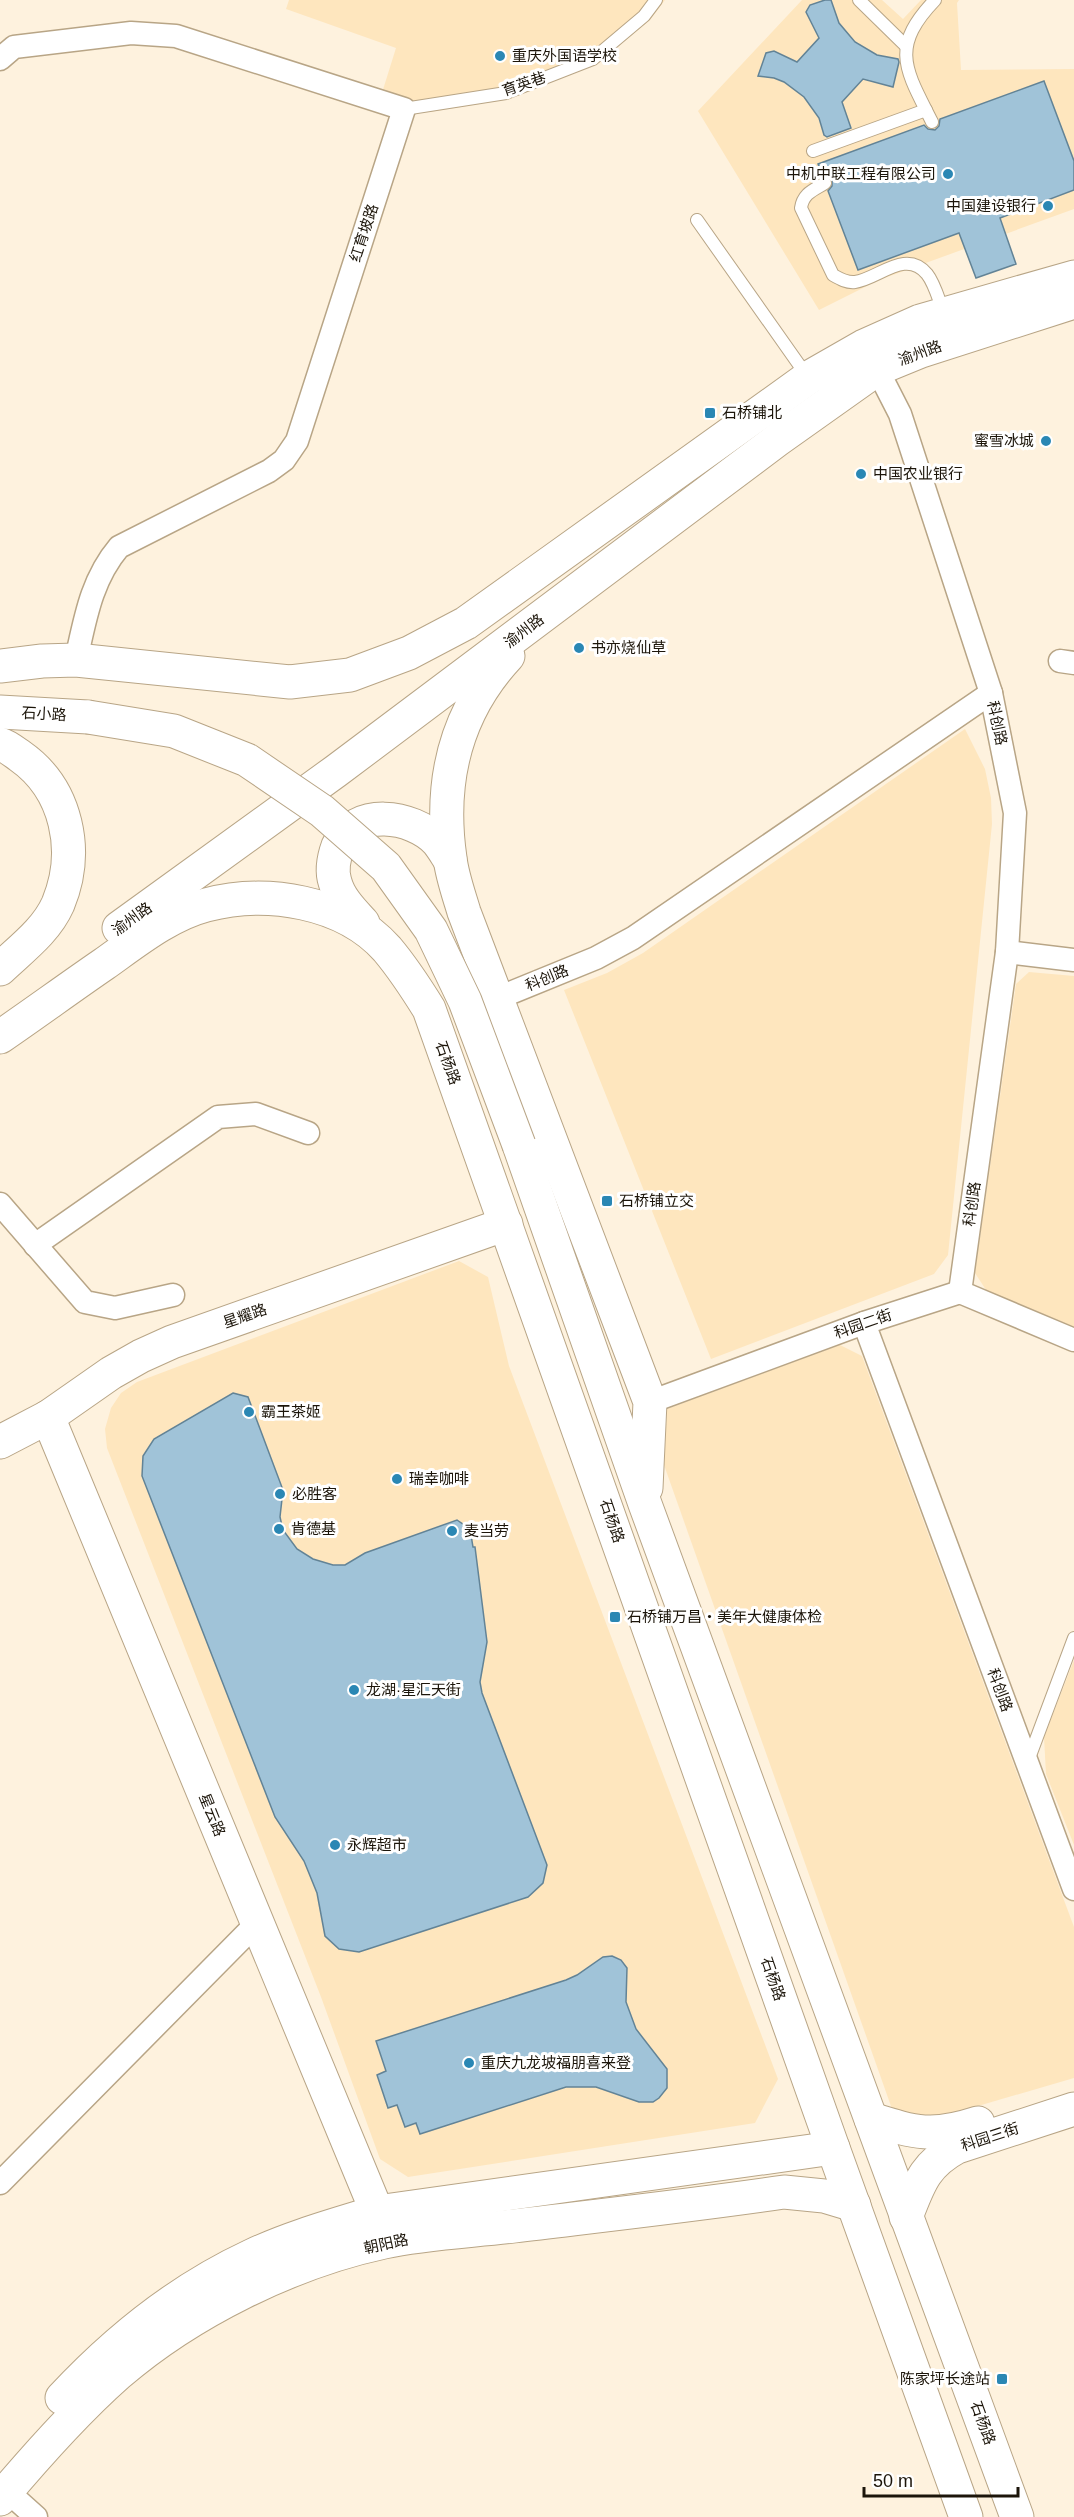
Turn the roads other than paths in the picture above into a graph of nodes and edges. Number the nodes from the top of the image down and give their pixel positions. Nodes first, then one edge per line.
1 (656, 0) edge
2 (859, 0) edge
3 (935, 0) edge
4 (906, 46) junction
5 (0, 59) edge
6 (404, 109) junction
7 (926, 110) junction
8 (932, 122) dead end
9 (813, 151) dead end
10 (825, 183) dead end
11 (697, 220) dead end
12 (1074, 277) edge
13 (1074, 302) edge
14 (944, 314) junction
15 (877, 369) junction
16 (808, 378) junction
17 (548, 613) junction
18 (76, 660) junction
19 (0, 666) edge
20 (991, 693) junction
21 (0, 712) edge
22 (0, 744) edge
23 (450, 860) junction
24 (386, 948) junction
25 (1007, 952) junction
26 (1074, 960) edge
27 (0, 969) edge
28 (498, 998) junction
29 (0, 1014) edge
30 (0, 1037) edge
31 (308, 1133) dead end
32 (519, 1145) joint
33 (0, 1204) edge
34 (506, 1224) junction
35 (36, 1245) junction
36 (960, 1292) junction
37 (173, 1295) dead end
38 (864, 1323) junction
39 (1074, 1340) edge
40 (650, 1402) junction
41 (48, 1417) junction
42 (0, 1442) edge
43 (645, 1504) junction
44 (1074, 1638) edge
45 (1027, 1762) junction
46 (1074, 1889) edge
47 (257, 1923) junction
48 (1074, 2092) edge
49 (1074, 2109) edge
50 (871, 2119) junction
51 (833, 2148) junction
52 (693, 2169) junction
53 (0, 2182) edge
54 (696, 2204) junction
55 (854, 2205) junction
56 (377, 2212) junction
57 (906, 2217) junction
58 (2, 2486) edge
59 (36, 2517) edge
60 (966, 2517) edge
61 (1017, 2517) edge

1 - 6 lane, 育英巷
2 - 4 lane
3 - 4 lane
4 - 7 lane
5 - 6 street
6 - 18 street, 红育坡路
7 - 8 lane
7 - 9 lane
10 - 14 lane
11 - 16 lane
12 - 14 main road, 渝州路
13 - 15 main road, 渝州路
14 - 16 main road, 渝州路
15 - 17 main road, 渝州路
15 - 20 street
16 - 18 main road, 渝州路
17 - 23 main road
17 - 29 main road, 渝州路
18 - 19 main road, 渝州路
20 - 25 street, 科创路
20 - 28 street, 科创路
21 - 32 main road, 石小路, bridge
22 - 27 main road
23 - 24 main road
23 - 28 main road
24 - 30 main road, 石杨路
24 - 34 main road, 石杨路
25 - 26 street
25 - 36 street, 科创路
28 - 40 main road
31 - 35 street
32 - 43 main road, 石杨路
33 - 35 street
34 - 41 main road, 星耀路
34 - 51 main road, 石杨路
35 - 37 street
36 - 38 street, 科园二街
36 - 39 street
38 - 40 street, 科园二街
38 - 45 street, 科创路
40 - 43 main road
41 - 42 main road, 星耀路
41 - 47 main road, 星云路
43 - 50 main road, 石杨路
44 - 45 lane
45 - 46 street, 科创路
47 - 53 street
47 - 56 main road, 星云路
48 - 50 main road, 科园三街
49 - 57 main road, 科园三街
50 - 57 main road, 石杨路
51 - 52 main road, 朝阳路
51 - 55 main road, 石杨路
52 - 54 main road
52 - 56 main road, 朝阳路
54 - 55 main road, 朝阳路
54 - 58 main road, 朝阳路
55 - 60 main road, 石杨路
56 - 58 main road, 朝阳路
57 - 61 main road, 石杨路
58 - 59 street

